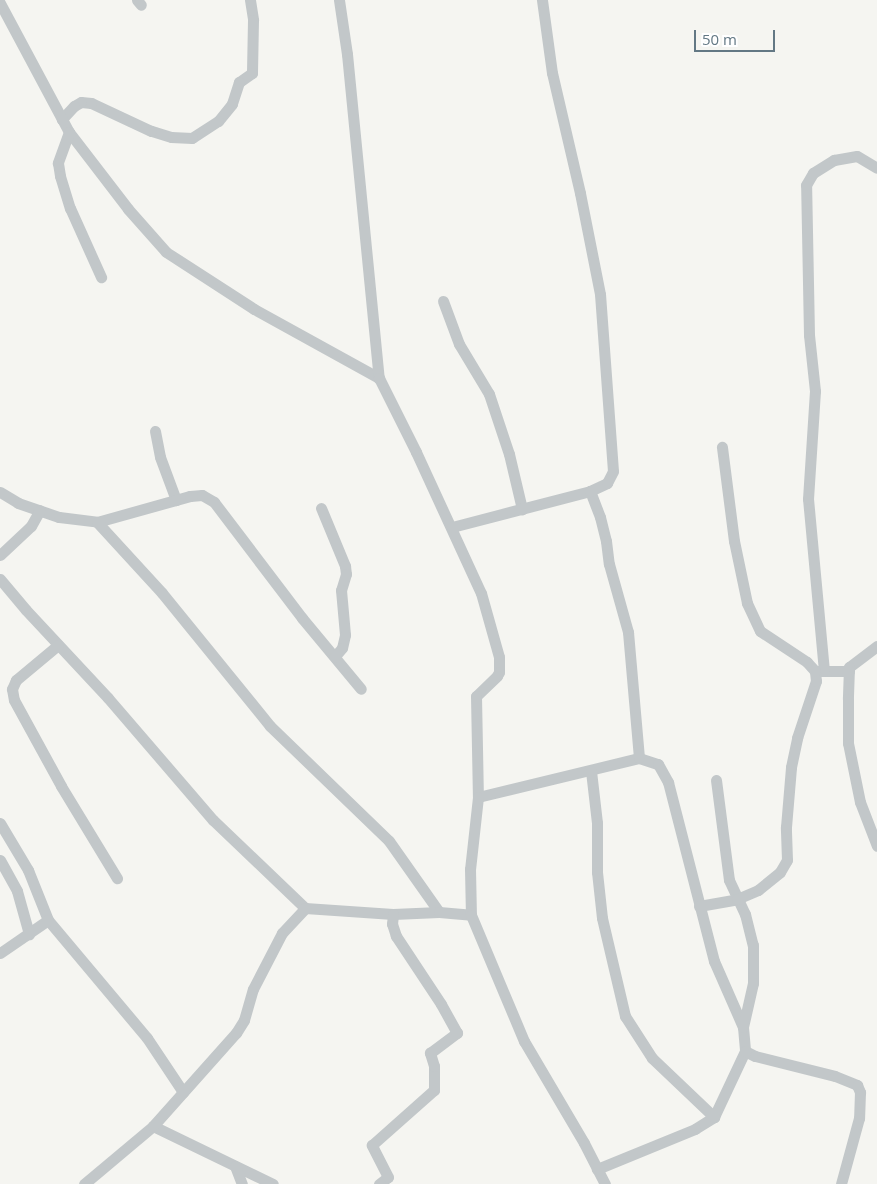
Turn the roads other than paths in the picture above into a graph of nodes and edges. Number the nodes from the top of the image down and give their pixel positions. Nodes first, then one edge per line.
1 (250, 0) edge
2 (339, 0) edge
3 (542, 0) edge
4 (0, 3) edge
5 (62, 119) junction
6 (68, 132) junction
7 (877, 168) edge
8 (101, 277) dead end
9 (443, 301) dead end
10 (379, 378) junction
11 (155, 431) dead end
12 (722, 447) dead end
13 (590, 491) junction
14 (0, 492) edge
15 (176, 500) junction
16 (321, 508) dead end
17 (522, 509) junction
18 (40, 510) junction
19 (97, 522) junction
20 (452, 527) junction
21 (0, 555) edge
22 (0, 579) edge
23 (58, 644) junction
24 (877, 646) edge
25 (335, 656) junction
26 (819, 671) junction
27 (849, 671) junction
28 (361, 689) dead end
29 (639, 758) junction
30 (591, 771) junction
31 (716, 780) dead end
32 (478, 798) junction
33 (0, 823) edge
34 (877, 846) edge
35 (0, 860) edge
36 (116, 878) dead end
37 (738, 899) junction
38 (699, 906) junction
39 (305, 908) junction
40 (439, 912) junction
41 (392, 914) junction
42 (471, 915) junction
43 (48, 920) junction
44 (29, 934) junction
45 (0, 953) edge
46 (743, 1027) junction
47 (745, 1051) junction
48 (182, 1092) junction
49 (714, 1117) junction
50 (152, 1126) junction
51 (235, 1166) junction
52 (597, 1169) junction
53 (84, 1184) edge
54 (242, 1184) edge
55 (273, 1184) edge
56 (379, 1184) edge
57 (605, 1184) edge
58 (841, 1184) edge

1 - 5 lane
2 - 10 lane
3 - 13 lane
4 - 5 lane
5 - 6 lane
6 - 8 lane
6 - 10 lane
7 - 26 lane
9 - 17 lane
10 - 20 lane
11 - 15 lane
12 - 26 lane
13 - 17 lane
13 - 29 lane
14 - 18 lane
15 - 19 lane
15 - 25 lane
16 - 25 lane
17 - 20 lane
18 - 19 lane
18 - 21 lane
19 - 40 lane
20 - 32 lane
22 - 23 lane
23 - 36 lane
23 - 39 lane
24 - 27 lane
25 - 28 lane
26 - 27 lane
26 - 37 lane
27 - 34 lane
29 - 30 lane
29 - 38 lane
30 - 32 lane
30 - 49 lane
31 - 37 lane
32 - 42 lane
33 - 43 lane
35 - 44 lane
37 - 38 lane
37 - 46 lane
38 - 46 lane
39 - 41 lane
39 - 48 lane
40 - 41 lane
40 - 42 lane
41 - 56 lane
42 - 52 lane
43 - 44 lane
43 - 48 lane
44 - 45 lane
46 - 47 lane
47 - 49 lane
47 - 58 lane
48 - 50 lane
49 - 52 lane
50 - 51 lane
50 - 53 lane
51 - 54 lane
51 - 55 lane
52 - 57 lane

